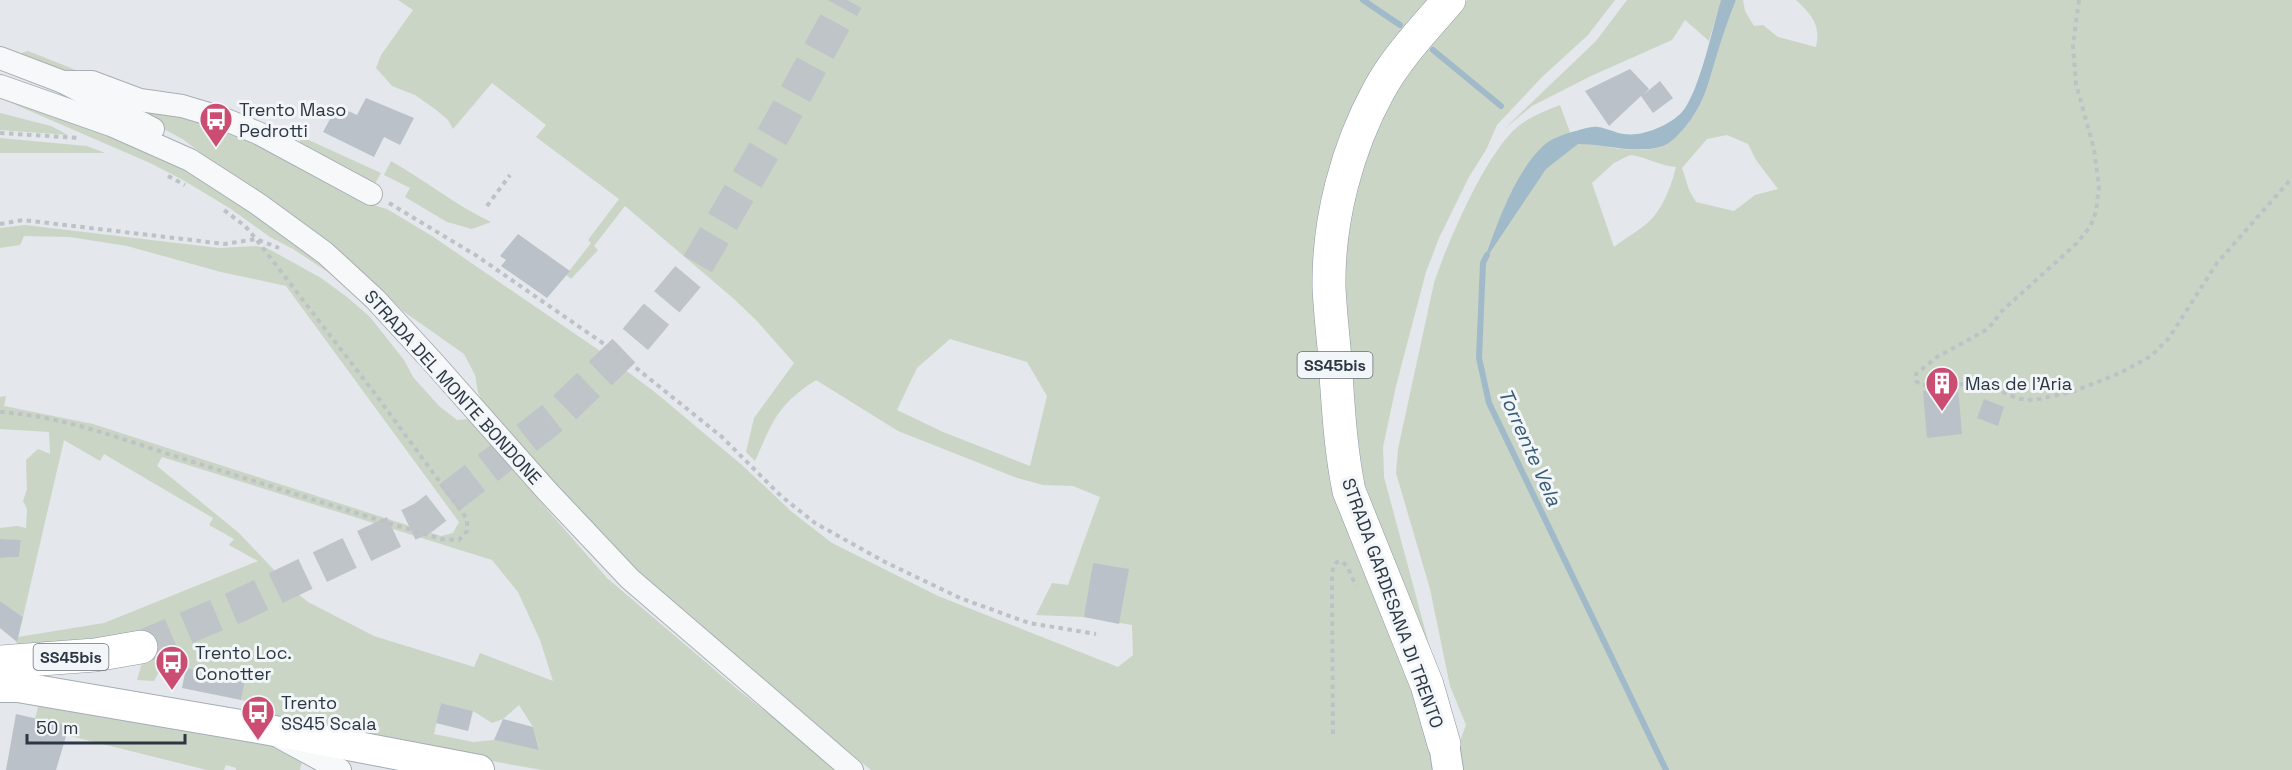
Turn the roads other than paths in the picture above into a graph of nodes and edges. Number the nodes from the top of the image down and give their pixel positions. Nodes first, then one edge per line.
1 (1449, 0) edge
2 (0, 58) edge
3 (63, 82) junction
4 (0, 86) edge
5 (190, 160) junction
6 (371, 194) road end
7 (141, 647) tunnel mouth
8 (0, 662) edge
9 (0, 687) edge
10 (264, 729) junction
11 (1446, 757) edge
12 (340, 770) edge
13 (479, 770) edge
14 (852, 770) edge

1 - 11 highway, STRADA GARDESANA DI TRENTO / SS45bis
2 - 3 street
3 - 5 street
3 - 6 street
4 - 5 street, STRADA DEL MONTE BONDONE
5 - 14 street, STRADA DEL MONTE BONDONE
7 - 8 highway, SS45bis
9 - 10 main road, SS45bis
10 - 12 street
10 - 13 main road, SS45bis

